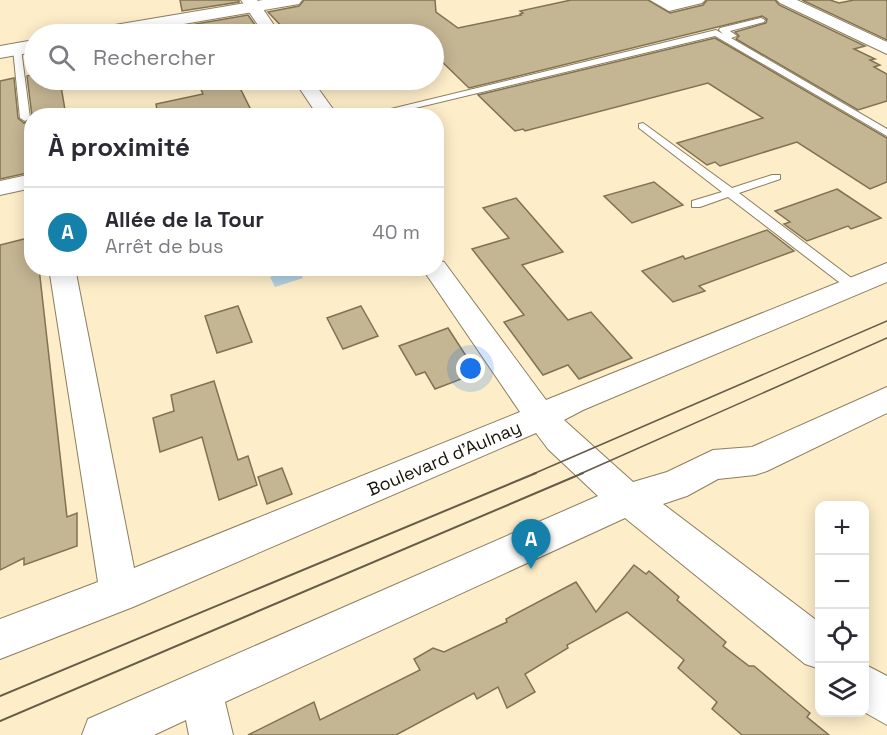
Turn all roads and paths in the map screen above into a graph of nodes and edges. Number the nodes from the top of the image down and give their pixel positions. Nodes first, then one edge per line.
1 (293, 0) edge
2 (658, 0) edge
3 (697, 0) edge
4 (785, 0) edge
5 (251, 3) edge
6 (761, 20) dead end
7 (147, 24) edge
8 (266, 24) edge
9 (17, 49) edge
10 (887, 49) edge
11 (310, 90) edge
12 (322, 108) edge
13 (401, 108) edge
14 (24, 109) edge
15 (887, 123) edge
16 (643, 126) dead end
17 (887, 133) edge
18 (776, 177) dead end
19 (24, 183) edge
20 (0, 188) edge
21 (730, 192) junction
22 (696, 204) dead end
23 (887, 272) edge
24 (63, 276) edge
25 (441, 276) edge
26 (853, 286) junction
27 (887, 399) edge
28 (541, 417) junction
29 (629, 499) junction
30 (119, 593) junction
31 (0, 639) edge
32 (815, 646) edge
33 (869, 689) edge
34 (201, 690) junction
35 (887, 703) edge
36 (104, 735) edge
37 (211, 735) edge

1 - 5 street
2 - 3 street
4 - 10 street
5 - 7 street
5 - 8 street
6 - 15 lane
9 - 14 lane
11 - 12 street
13 - 17 lane
16 - 21 lane
18 - 21 lane
19 - 20 street
21 - 22 lane
21 - 26 lane
23 - 26 street, Boulevard d'Aulnay
24 - 30 street
25 - 28 street
26 - 28 street, Boulevard d'Aulnay
27 - 29 street
28 - 29 street
28 - 30 street, Boulevard d'Aulnay
29 - 32 street
29 - 34 street
30 - 31 street, Boulevard d'Aulnay
33 - 35 street
34 - 36 street
34 - 37 street

